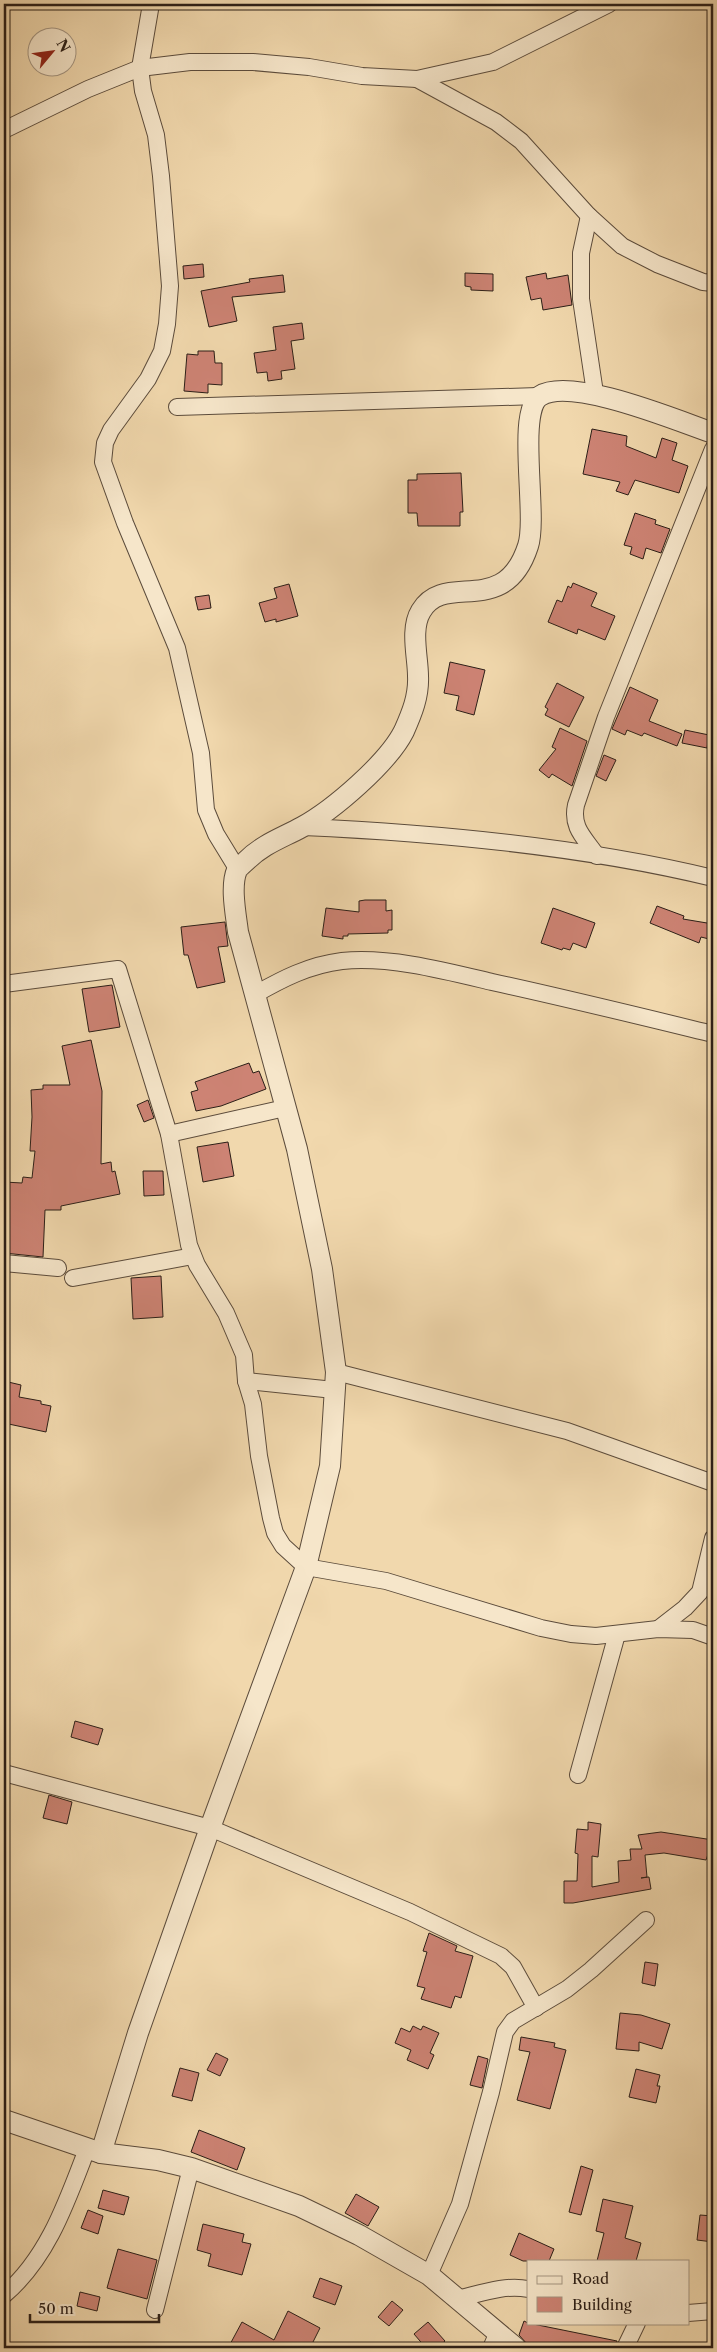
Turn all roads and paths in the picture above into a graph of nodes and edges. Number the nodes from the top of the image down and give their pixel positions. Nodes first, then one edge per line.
1 (151, 4) edge
2 (609, 4) edge
3 (140, 68) junction
4 (417, 79) junction
5 (4, 130) edge
6 (589, 216) junction
7 (713, 283) edge
8 (595, 394) junction
9 (538, 396) junction
10 (177, 407) dead end
11 (713, 433) edge
12 (713, 449) edge
13 (303, 827) junction
14 (598, 856) junction
15 (238, 870) junction
16 (712, 875) edge
17 (4, 984) edge
18 (254, 995) junction
19 (713, 1034) edge
20 (285, 1108) junction
21 (169, 1134) junction
22 (193, 1256) junction
23 (4, 1262) edge
24 (58, 1268) dead end
25 (74, 1278) dead end
26 (246, 1381) junction
27 (335, 1381) junction
28 (713, 1483) edge
29 (713, 1538) edge
30 (306, 1567) junction
31 (658, 1629) junction
32 (617, 1634) junction
33 (713, 1637) edge
34 (4, 1772) edge
35 (578, 1775) dead end
36 (210, 1828) junction
37 (646, 1920) dead end
38 (536, 2008) junction
39 (4, 2120) edge
40 (94, 2151) junction
41 (191, 2168) junction
42 (429, 2275) junction
43 (527, 2289) edge
44 (4, 2295) edge
45 (457, 2299) junction
46 (155, 2310) dead end
47 (713, 2311) edge
48 (690, 2313) edge
49 (636, 2324) edge
50 (494, 2340) edge
51 (516, 2348) edge
52 (625, 2348) edge

1 - 3 street
2 - 4 street
3 - 4 street
3 - 5 street
3 - 15 street
4 - 6 street
6 - 7 street
6 - 8 street
8 - 9 street
8 - 11 street
9 - 10 street
9 - 13 street
12 - 14 street
13 - 14 street
13 - 15 street
14 - 16 street
15 - 18 street
17 - 21 street
18 - 19 street
18 - 20 street
20 - 21 street
20 - 27 street
21 - 22 street
22 - 25 street
22 - 26 street
23 - 24 street
26 - 27 street
26 - 30 street
27 - 28 street
27 - 30 street
29 - 31 street
30 - 32 street
30 - 36 street
31 - 32 street
31 - 33 street
32 - 35 street
34 - 36 street
36 - 38 street
36 - 40 street
37 - 38 street
38 - 42 street
39 - 40 street
40 - 41 street
40 - 44 street
41 - 42 street
41 - 46 street
42 - 45 street
43 - 45 street
45 - 50 street
47 - 48 street
49 - 52 street
50 - 51 street

